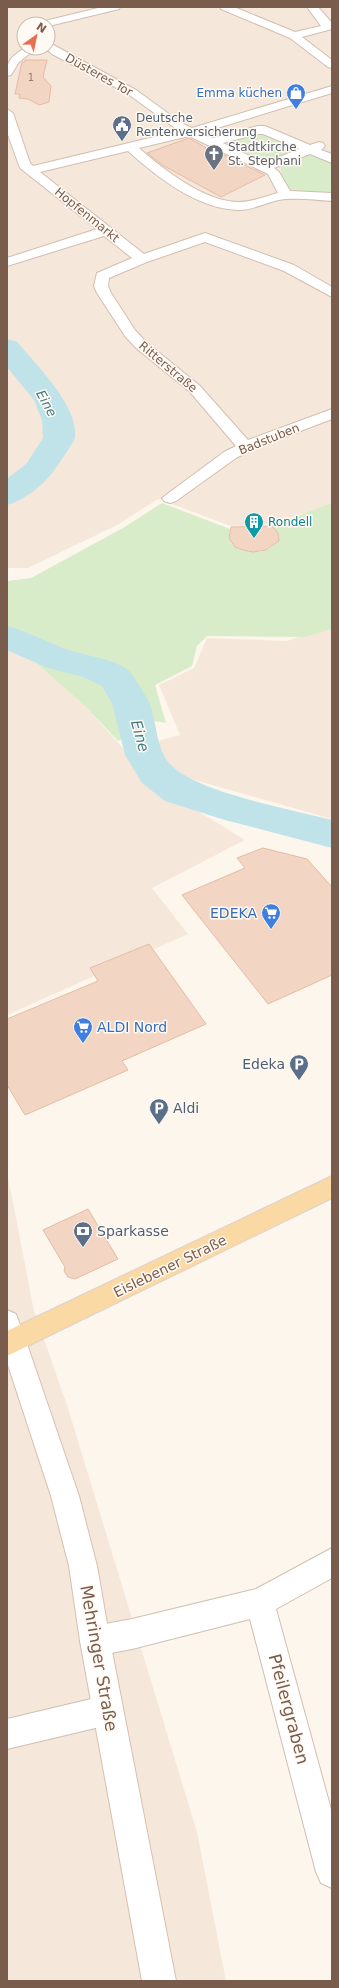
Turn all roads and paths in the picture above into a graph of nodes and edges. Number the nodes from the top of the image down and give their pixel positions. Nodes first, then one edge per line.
1 (225, 7) edge
2 (312, 7) edge
3 (53, 8) dead end
4 (112, 8) edge
5 (54, 16) edge
6 (56, 22) edge
7 (330, 26) edge
8 (294, 36) junction
9 (56, 52) edge
10 (23, 56) edge
11 (332, 65) edge
12 (9, 69) edge
13 (329, 93) edge
14 (7, 113) edge
15 (191, 132) junction
16 (212, 142) junction
17 (332, 142) edge
18 (130, 147) junction
19 (311, 148) junction
20 (7, 153) edge
21 (332, 159) edge
22 (23, 167) junction
23 (265, 167) junction
24 (286, 195) junction
25 (332, 197) edge
26 (105, 232) junction
27 (142, 259) junction
28 (7, 262) edge
29 (332, 293) edge
30 (332, 414) edge
31 (245, 447) junction
32 (170, 498) dead end
33 (332, 1186) edge
34 (9, 1336) edge
35 (326, 1569) edge
36 (260, 1602) junction
37 (95, 1641) junction
38 (108, 1710) junction
39 (7, 1734) edge
40 (332, 1872) edge
41 (159, 1981) edge

1 - 8 street
2 - 7 street
3 - 5 street
4 - 6 street
7 - 8 street
8 - 11 street
9 - 15 street, Düsteres Tor
10 - 12 street
13 - 15 street
14 - 22 street
15 - 16 street, Düsteres Tor
15 - 18 street
16 - 19 street
16 - 23 street, Düsteres Tor
17 - 19 street
18 - 22 street
18 - 24 street
19 - 21 street
19 - 23 street
20 - 22 street, Hopfenmarkt
22 - 26 street, Hopfenmarkt
23 - 24 street
24 - 25 street
26 - 27 street, Hopfenmarkt
26 - 28 street
27 - 29 street
27 - 31 street, Ritterstraße
30 - 31 street, Badstuben
31 - 32 street, Badstuben
33 - 34 main road, Eislebener Straße
34 - 37 street, Mehringer Straße
35 - 36 street
36 - 37 street
36 - 40 street, Pfeilergraben
37 - 38 street, Mehringer Straße
38 - 39 street
38 - 41 street, Mehringer Straße

